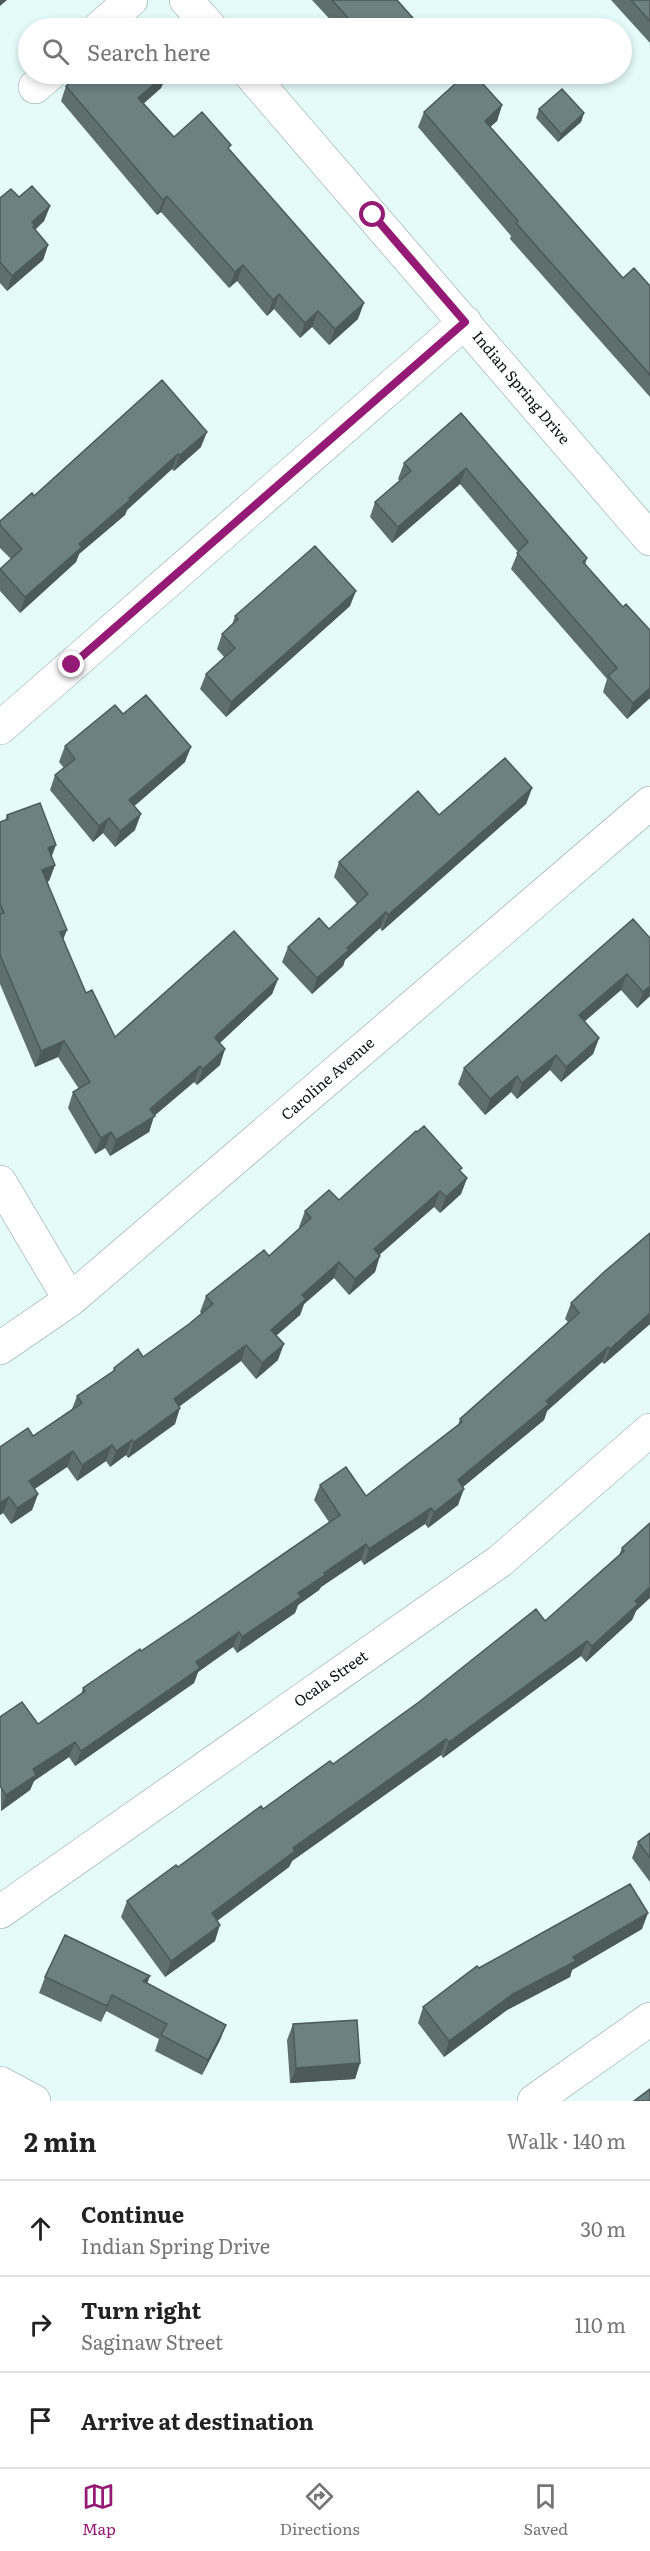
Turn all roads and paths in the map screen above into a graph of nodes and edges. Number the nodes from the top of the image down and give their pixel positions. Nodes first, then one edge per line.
1 (131, 0) edge
2 (186, 0) edge
3 (110, 18) edge
4 (202, 18) edge
5 (259, 84) edge
6 (465, 322) junction
7 (650, 539) edge
8 (0, 728) edge
9 (650, 802) edge
10 (0, 1182) edge
11 (70, 1300) junction
12 (0, 1348) edge
13 (650, 1430) edge
14 (0, 1912) edge
15 (650, 2019) edge
16 (0, 2083) edge
17 (34, 2101) edge
18 (534, 2101) edge

1 - 3 street
2 - 4 street
5 - 6 street, Indian Spring Drive
6 - 7 street, Indian Spring Drive
6 - 8 street
9 - 11 street, Caroline Avenue
10 - 11 street
11 - 12 street, Caroline Avenue
13 - 14 street, Ocala Street
15 - 18 street
16 - 17 street

